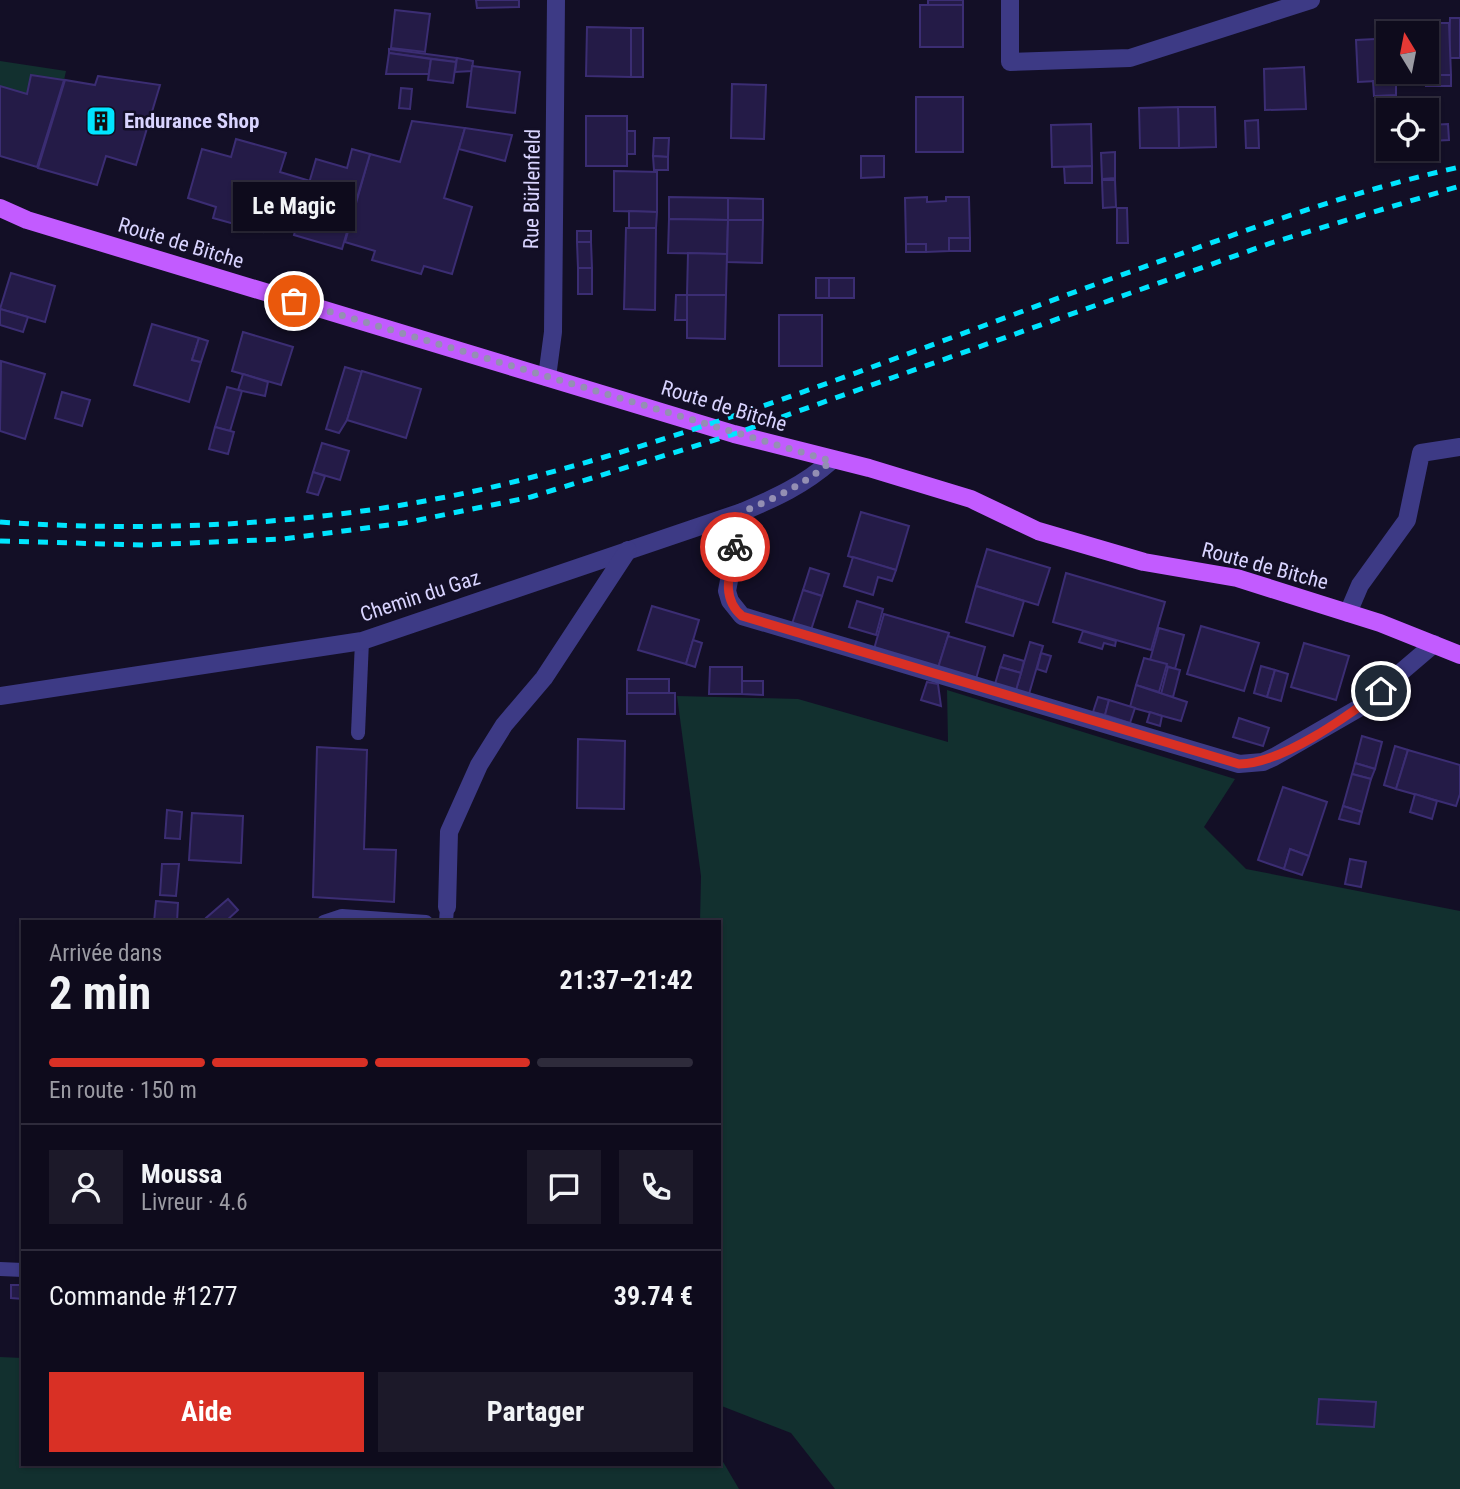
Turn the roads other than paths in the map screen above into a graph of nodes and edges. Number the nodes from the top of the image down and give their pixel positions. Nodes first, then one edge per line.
1 (556, 0) edge
2 (1010, 0) edge
3 (1311, 0) edge
4 (0, 208) edge
5 (547, 377) junction
6 (1460, 447) edge
7 (831, 461) junction
8 (742, 512) junction
9 (628, 550) junction
10 (1348, 612) junction
11 (362, 640) junction
12 (1434, 644) junction
13 (1460, 655) edge
14 (0, 696) edge
15 (358, 733) dead end
16 (447, 914) edge
17 (330, 920) edge
18 (398, 920) edge
19 (0, 1269) edge
20 (21, 1270) edge

1 - 5 street, Rue Bürlenfeld
2 - 3 street
4 - 5 main road, Route de Bitche
5 - 7 main road, Route de Bitche
6 - 10 street
7 - 8 street, Chemin du Gaz
7 - 10 main road, Route de Bitche
8 - 9 street, Chemin du Gaz
8 - 12 street
9 - 11 street, Chemin du Gaz
9 - 16 street
10 - 12 main road, Route de Bitche
11 - 14 street, Chemin du Gaz
11 - 15 lane
12 - 13 main road, Route de Bitche
17 - 18 lane
19 - 20 lane

